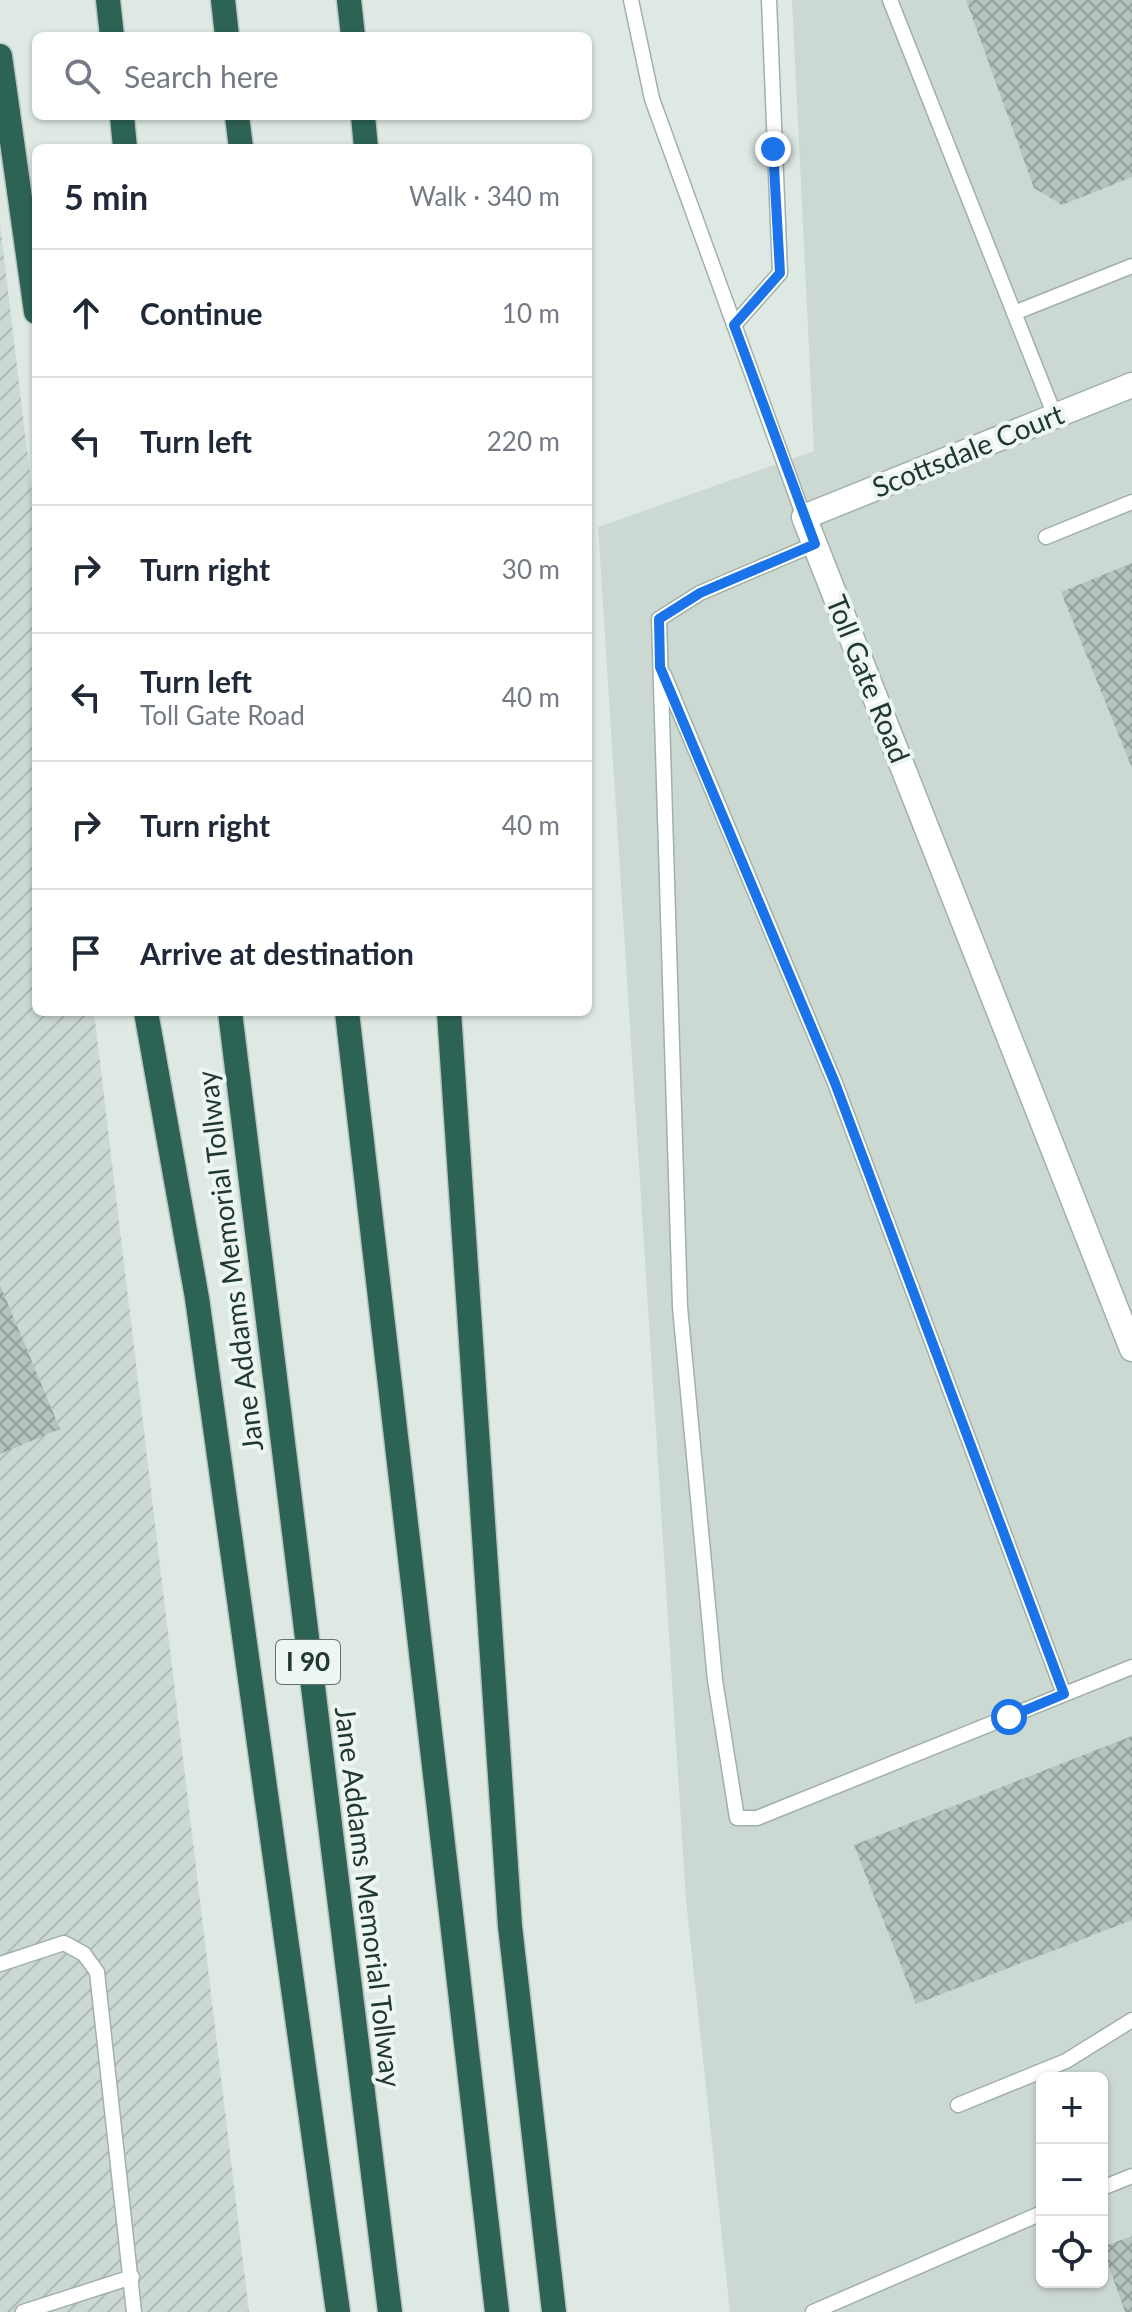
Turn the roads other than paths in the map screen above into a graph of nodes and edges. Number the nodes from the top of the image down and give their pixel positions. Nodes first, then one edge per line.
1 (108, 0) edge
2 (223, 0) edge
3 (349, 0) edge
4 (631, 0) edge
5 (769, 0) edge
6 (890, 0) edge
7 (112, 32) edge
8 (227, 32) edge
9 (353, 32) edge
10 (0, 56) edge
11 (122, 120) edge
12 (238, 120) edge
13 (363, 120) edge
14 (125, 144) edge
15 (240, 144) edge
16 (366, 144) edge
17 (1132, 266) edge
18 (32, 284) edge
19 (1014, 313) junction
20 (734, 325) junction
21 (1132, 385) edge
22 (1055, 416) junction
23 (1132, 502) edge
24 (804, 517) junction
25 (1046, 537) dead end
26 (815, 544) junction
27 (660, 667) junction
28 (147, 1016) edge
29 (230, 1016) edge
30 (347, 1016) edge
31 (449, 1016) edge
32 (1129, 1333) edge
33 (1132, 1667) edge
34 (1064, 1694) junction
35 (0, 1964) edge
36 (1132, 2020) edge
37 (958, 2105) dead end
38 (1132, 2176) edge
39 (1108, 2186) edge
40 (1036, 2216) edge
41 (132, 2277) junction
42 (815, 2311) edge
43 (23, 2312) edge
44 (134, 2312) edge
45 (338, 2312) edge
46 (390, 2312) edge
47 (497, 2312) edge
48 (554, 2312) edge

1 - 7 highway
2 - 8 highway
3 - 9 highway
4 - 20 lane, Toll Gate Road
5 - 20 lane
6 - 19 lane
10 - 18 highway
11 - 14 highway
12 - 15 highway
13 - 16 highway
17 - 19 lane
19 - 22 lane
20 - 24 lane, Toll Gate Road
21 - 22 street, Scottsdale Court
22 - 24 street, Scottsdale Court
23 - 25 lane
24 - 26 street, Toll Gate Road
26 - 27 lane
26 - 32 street, Toll Gate Road
27 - 34 lane
27 - 34 lane
28 - 45 highway
29 - 46 highway, Jane Addams Memorial Tollway / I 90
30 - 47 highway
31 - 48 highway
33 - 34 lane
35 - 41 lane
36 - 37 lane
38 - 39 lane
40 - 42 lane
41 - 43 lane
41 - 44 lane

